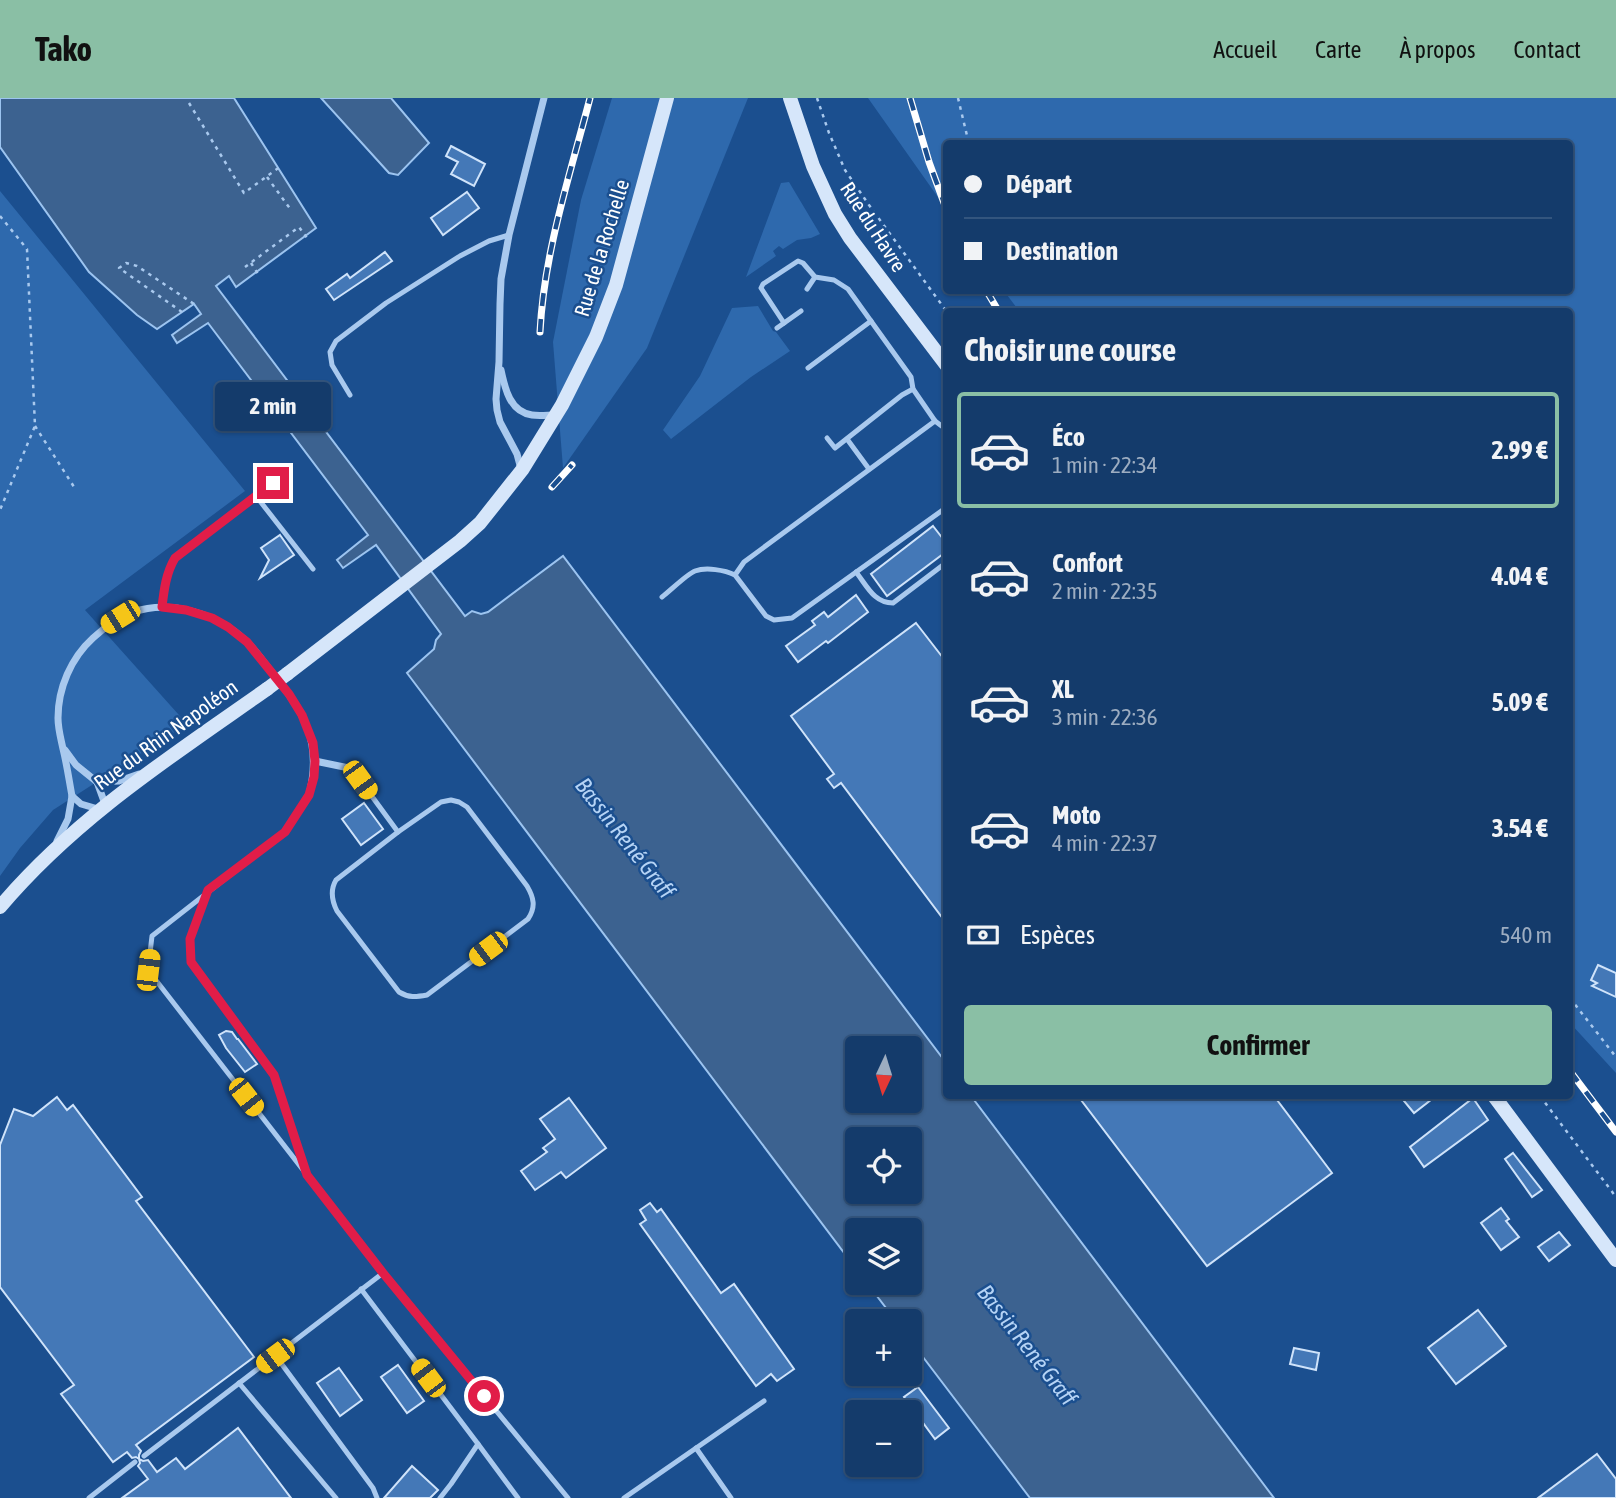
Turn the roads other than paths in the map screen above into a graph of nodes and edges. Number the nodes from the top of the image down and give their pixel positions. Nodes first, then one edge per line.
1 (544, 98) edge
2 (667, 98) edge
3 (790, 98) edge
4 (509, 235) junction
5 (815, 277) junction
6 (807, 289) dead end
7 (801, 311) dead end
8 (871, 321) junction
9 (784, 323) junction
10 (777, 328) dead end
11 (943, 361) edge
12 (499, 362) junction
13 (808, 368) dead end
14 (913, 389) junction
15 (350, 395) dead end
16 (559, 410) junction
17 (935, 421) junction
18 (943, 427) edge
19 (827, 438) dead end
20 (847, 439) junction
21 (869, 469) junction
22 (522, 470) junction
23 (289, 471) dead end
24 (256, 496) junction
25 (943, 510) edge
26 (943, 565) edge
27 (313, 569) dead end
28 (856, 572) junction
29 (735, 575) junction
30 (662, 597) dead end
31 (162, 607) junction
32 (63, 748) junction
33 (315, 761) junction
34 (155, 767) junction
35 (360, 780) joint
36 (97, 782) junction
37 (309, 795) joint
38 (72, 796) junction
39 (102, 807) junction
40 (398, 832) junction
41 (44, 858) junction
42 (208, 890) junction
43 (0, 907) edge
44 (1496, 1099) edge
45 (307, 1175) junction
46 (1616, 1260) edge
47 (383, 1273) junction
48 (361, 1289) junction
49 (275, 1356) junction
50 (239, 1383) junction
51 (764, 1401) dead end
52 (478, 1444) junction
53 (696, 1448) junction
54 (145, 1455) dead end
55 (135, 1462) dead end
56 (89, 1498) edge
57 (336, 1498) edge
58 (377, 1498) edge
59 (440, 1498) edge
60 (518, 1498) edge
61 (569, 1498) edge
62 (624, 1498) edge
63 (731, 1498) edge

1 - 4 street
2 - 16 main road, Rue de la Rochelle
3 - 11 main road, Rue du Havre
4 - 12 street
4 - 15 lane
5 - 6 lane
5 - 8 lane
5 - 9 lane
7 - 9 lane
8 - 13 lane
8 - 14 lane
9 - 10 lane
12 - 16 street
12 - 22 street
14 - 17 lane
14 - 20 lane
16 - 22 main road, Rue du Rhin Napoléon
17 - 18 lane
17 - 21 lane
19 - 20 lane
20 - 21 lane
21 - 29 lane
22 - 34 main road, Rue du Rhin Napoléon, bridge
23 - 24 lane
24 - 27 lane
24 - 31 lane
25 - 28 lane
26 - 28 lane
28 - 29 lane
29 - 30 lane
31 - 32 street
31 - 33 street
32 - 36 street
32 - 38 street
33 - 35 street
33 - 37 street
34 - 36 street
34 - 39 main road, Rue du Rhin Napoléon
35 - 40 lane
36 - 39 street
37 - 42 lane
38 - 39 street
38 - 41 street
39 - 41 main road, Rue du Rhin Napoléon
40 - 40 lane
41 - 43 main road, Rue du Rhin Napoléon
42 - 45 lane
42 - 45 lane
44 - 46 main road
45 - 47 lane
47 - 48 lane
47 - 61 lane
48 - 49 lane
48 - 52 lane
49 - 50 lane
49 - 58 lane
50 - 54 lane
50 - 57 lane
51 - 53 lane
52 - 59 lane
52 - 60 lane
53 - 62 lane
53 - 63 lane
55 - 56 lane

